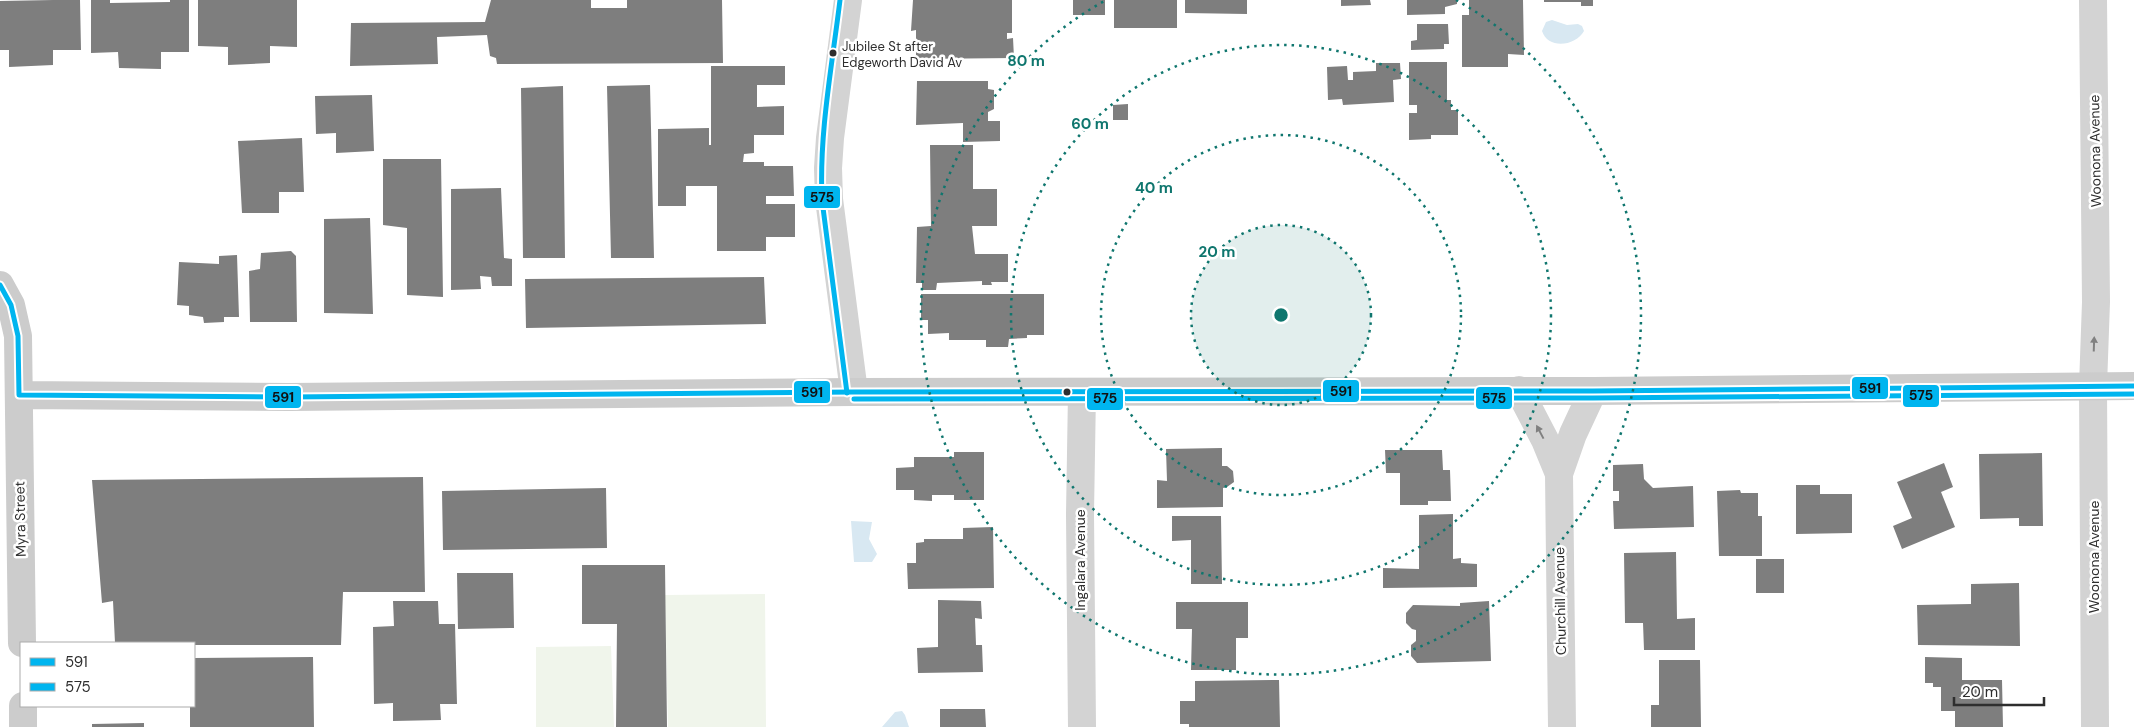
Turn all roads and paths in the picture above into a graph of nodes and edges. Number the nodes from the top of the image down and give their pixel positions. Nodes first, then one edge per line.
1 (848, 0) edge
2 (2093, 0) edge
3 (0, 285) edge
4 (2093, 386) junction
5 (2134, 386) edge
6 (1519, 390) junction
7 (1593, 391) junction
8 (854, 392) junction
9 (1082, 392) junction
10 (19, 396) junction
11 (1559, 474) junction
12 (22, 642) edge
13 (23, 707) edge
14 (23, 727) edge
15 (1082, 727) edge
16 (1562, 727) edge
17 (2095, 727) edge

1 - 8 street
4 -> 2 street, Woonona Avenue
3 - 10 main road, Myra Street
4 - 5 main road
4 - 7 main road
4 - 17 street, Woonona Avenue
6 - 7 main road
6 - 9 main road
11 -> 6 street, Churchill Avenue
7 - 11 street, Churchill Avenue
8 - 9 main road
8 - 10 main road
9 - 15 street, Ingalara Avenue
10 - 12 main road, Myra Street
11 - 16 street, Churchill Avenue
13 - 14 main road

